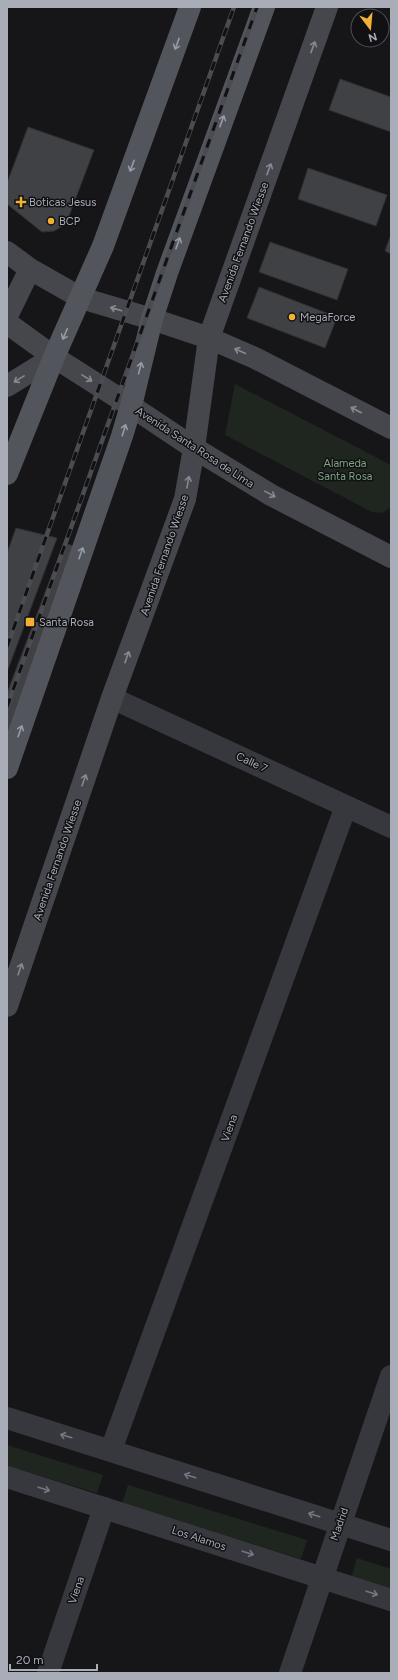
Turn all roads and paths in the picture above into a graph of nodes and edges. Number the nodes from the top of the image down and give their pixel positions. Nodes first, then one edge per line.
1 (190, 7) edge
2 (264, 7) edge
3 (327, 7) edge
4 (7, 252) edge
5 (30, 269) junction
6 (81, 298) junction
7 (7, 316) edge
8 (152, 319) junction
9 (7, 323) edge
10 (209, 338) junction
11 (54, 357) junction
12 (7, 386) edge
13 (131, 406) junction
14 (391, 428) edge
15 (194, 448) junction
16 (7, 474) edge
17 (391, 557) edge
18 (112, 698) junction
19 (7, 768) edge
20 (346, 806) junction
21 (391, 827) edge
22 (7, 1006) edge
23 (391, 1376) edge
24 (7, 1418) edge
25 (111, 1450) junction
26 (7, 1477) edge
27 (104, 1508) junction
28 (339, 1524) junction
29 (391, 1540) edge
30 (322, 1577) junction
31 (391, 1600) edge
32 (48, 1673) edge
33 (290, 1673) edge

1 -> 6 main road
8 -> 2 main road
10 -> 3 main road, Avenida Fernando Wiesse
4 - 5 main road
5 - 6 main road
5 - 7 main road
8 -> 6 main road
6 -> 11 main road
8 - 10 main road
13 -> 8 main road
9 - 11 main road, Avenida Santa Rosa de Lima
14 -> 10 main road
10 - 15 main road, Avenida Fernando Wiesse
11 -> 12 main road
11 -> 13 main road, Avenida Santa Rosa de Lima
11 - 16 main road
13 - 15 main road, Avenida Santa Rosa de Lima
19 -> 13 main road
15 -> 17 main road, Avenida Santa Rosa de Lima
18 -> 15 main road, Avenida Fernando Wiesse
18 - 20 street, Calle 7
22 -> 18 main road, Avenida Fernando Wiesse
20 - 21 street, Calle 7
20 - 25 street, Viena
23 - 28 street, Madrid
25 -> 24 street
28 -> 25 street
26 -> 27 street, Los Alamos
27 -> 30 street, Los Alamos
27 - 32 street, Viena
28 - 29 street
28 - 30 street, Madrid
30 -> 31 street, Los Alamos
30 - 33 street, Madrid

